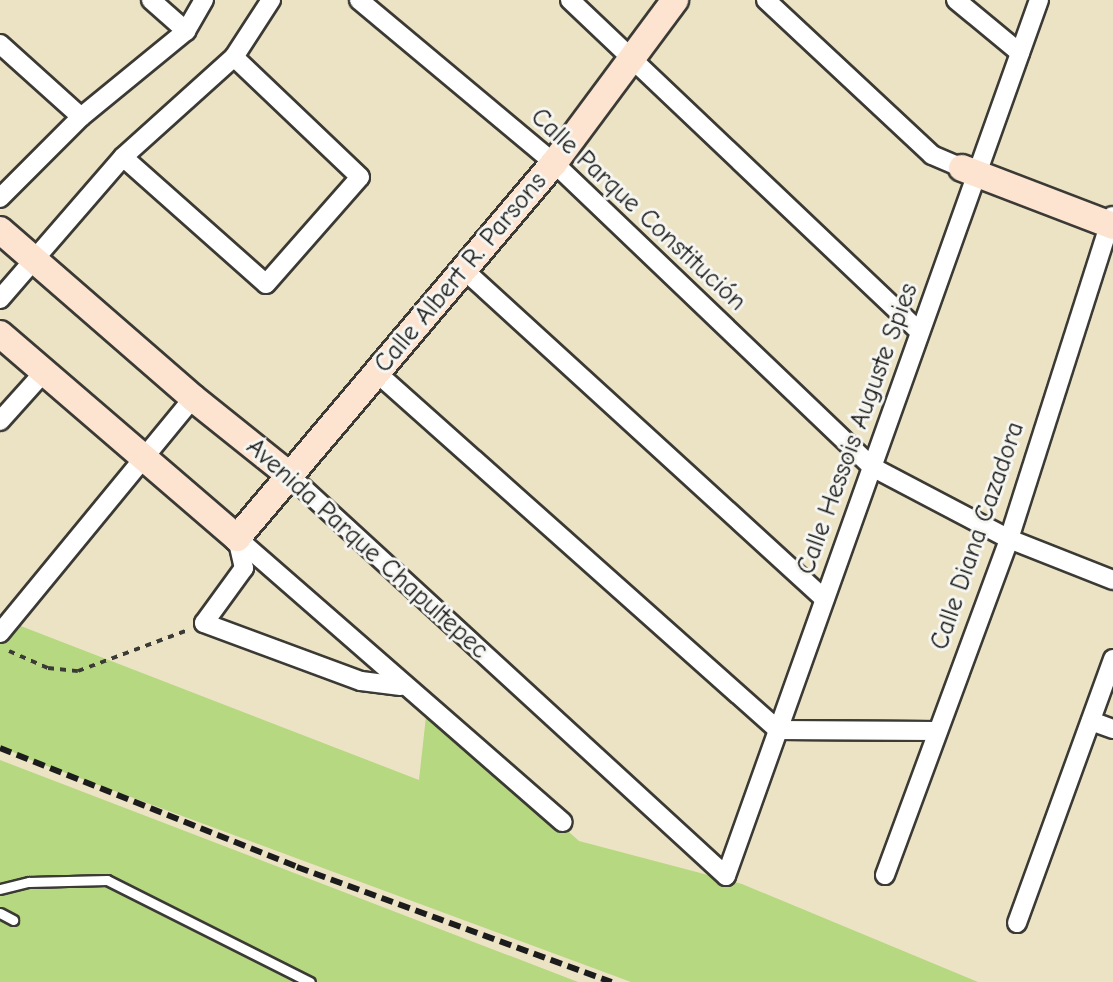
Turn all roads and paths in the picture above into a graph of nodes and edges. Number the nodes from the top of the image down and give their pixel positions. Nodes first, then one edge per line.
1 (151, 0) edge
2 (204, 0) edge
3 (271, 0) edge
4 (359, 0) edge
5 (570, 0) edge
6 (675, 0) edge
7 (766, 0) edge
8 (956, 0) edge
9 (1039, 0) edge
10 (186, 31) junction
11 (0, 44) edge
12 (1020, 53) junction
13 (234, 57) junction
14 (635, 58) junction
15 (81, 117) junction
16 (123, 157) junction
17 (554, 163) junction
18 (969, 171) junction
19 (0, 198) edge
20 (1111, 221) edge
21 (0, 230) edge
22 (34, 258) junction
23 (462, 268) junction
24 (0, 299) edge
25 (920, 332) junction
26 (0, 334) edge
27 (43, 373) junction
28 (377, 373) junction
29 (193, 398) junction
30 (0, 421) edge
31 (141, 461) junction
32 (872, 467) junction
33 (289, 475) junction
34 (237, 538) junction
35 (1009, 539) junction
36 (1113, 580) edge
37 (825, 599) junction
38 (204, 623) junction
39 (0, 633) edge
40 (0, 646) edge
41 (1113, 659) edge
42 (401, 686) junction
43 (1091, 721) junction
44 (1113, 729) edge
45 (778, 730) junction
46 (936, 731) junction
47 (563, 822) dead end
48 (885, 875) dead end
49 (726, 876) joint
50 (0, 889) edge
51 (0, 913) edge
52 (13, 920) dead end
53 (1017, 923) dead end
54 (310, 982) edge

1 - 10 street
2 - 10 street
3 - 13 street
4 - 17 street, Calle Parque Constitución
5 - 14 street
6 - 14 street, Calle Albert R. Parsons
7 - 18 street
8 - 12 street
9 - 12 street, Calle Hessois Auguste Spies
10 - 15 street
11 - 15 street
12 - 18 street, Calle Hessois Auguste Spies
13 - 16 street
13 - 16 street
14 - 17 street, Calle Albert R. Parsons
14 - 25 street
15 - 19 street
16 - 22 street
17 - 23 street, Calle Albert R. Parsons
17 - 32 street, Calle Parque Constitución
18 - 20 street
18 - 25 street, Calle Hessois Auguste Spies
20 - 35 street, Calle Diana Cazadora
21 - 22 street, Avenida Parque Chapultepec
22 - 24 street
22 - 29 street, Avenida Parque Chapultepec
23 - 28 street, Calle Albert R. Parsons
23 - 37 street
25 - 32 street, Calle Hessois Auguste Spies
26 - 27 street
27 - 30 street
27 - 31 street
28 - 33 street, Calle Albert R. Parsons
28 - 45 street
29 - 31 street
29 - 33 street, Avenida Parque Chapultepec
31 - 34 street
31 - 39 street
32 - 35 street, Calle Parque Constitución
32 - 37 street, Calle Hessois Auguste Spies
33 - 34 street, Calle Albert R. Parsons
33 - 49 street, Avenida Parque Chapultepec
34 - 38 street
34 - 42 street
35 - 36 street, Calle Parque Constitución
35 - 46 street, Calle Diana Cazadora
37 - 45 street, Calle Hessois Auguste Spies
38 - 40 path
38 - 42 street
41 - 43 street
42 - 47 street
43 - 44 street
43 - 53 street
45 - 46 street
45 - 49 street, Calle Hessois Auguste Spies
46 - 48 street, Calle Diana Cazadora
50 - 54 lane
51 - 52 lane

